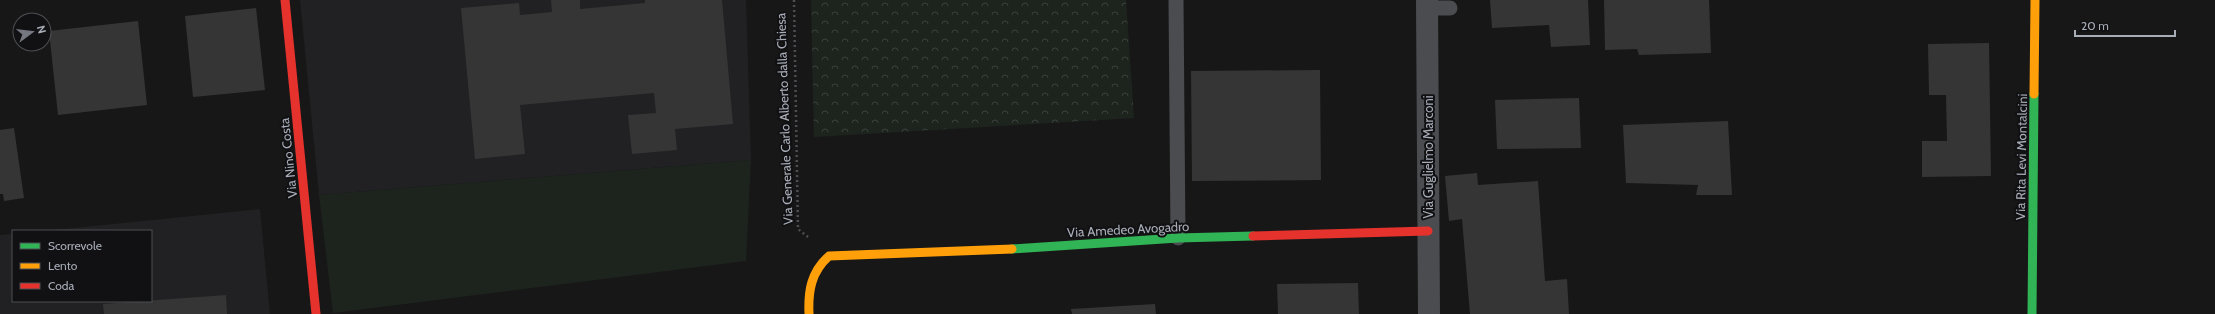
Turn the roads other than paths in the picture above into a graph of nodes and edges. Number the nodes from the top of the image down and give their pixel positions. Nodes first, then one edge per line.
1 (285, 0) edge
2 (1176, 0) edge
3 (2035, 0) edge
4 (1427, 4) edge
5 (1450, 8) dead end
6 (1428, 231) junction
7 (1178, 238) junction
8 (316, 314) edge
9 (809, 314) edge
10 (1429, 314) edge
11 (2032, 314) edge

1 - 8 street, Via Nino Costa
2 - 7 lane
3 - 11 street, Via Rita Levi Montalcini
4 - 5 lane
4 - 6 street, Via Guglielmo Marconi
6 - 7 street, Via Amedeo Avogadro
6 - 10 street, Via Guglielmo Marconi
7 - 9 street, Via Amedeo Avogadro

